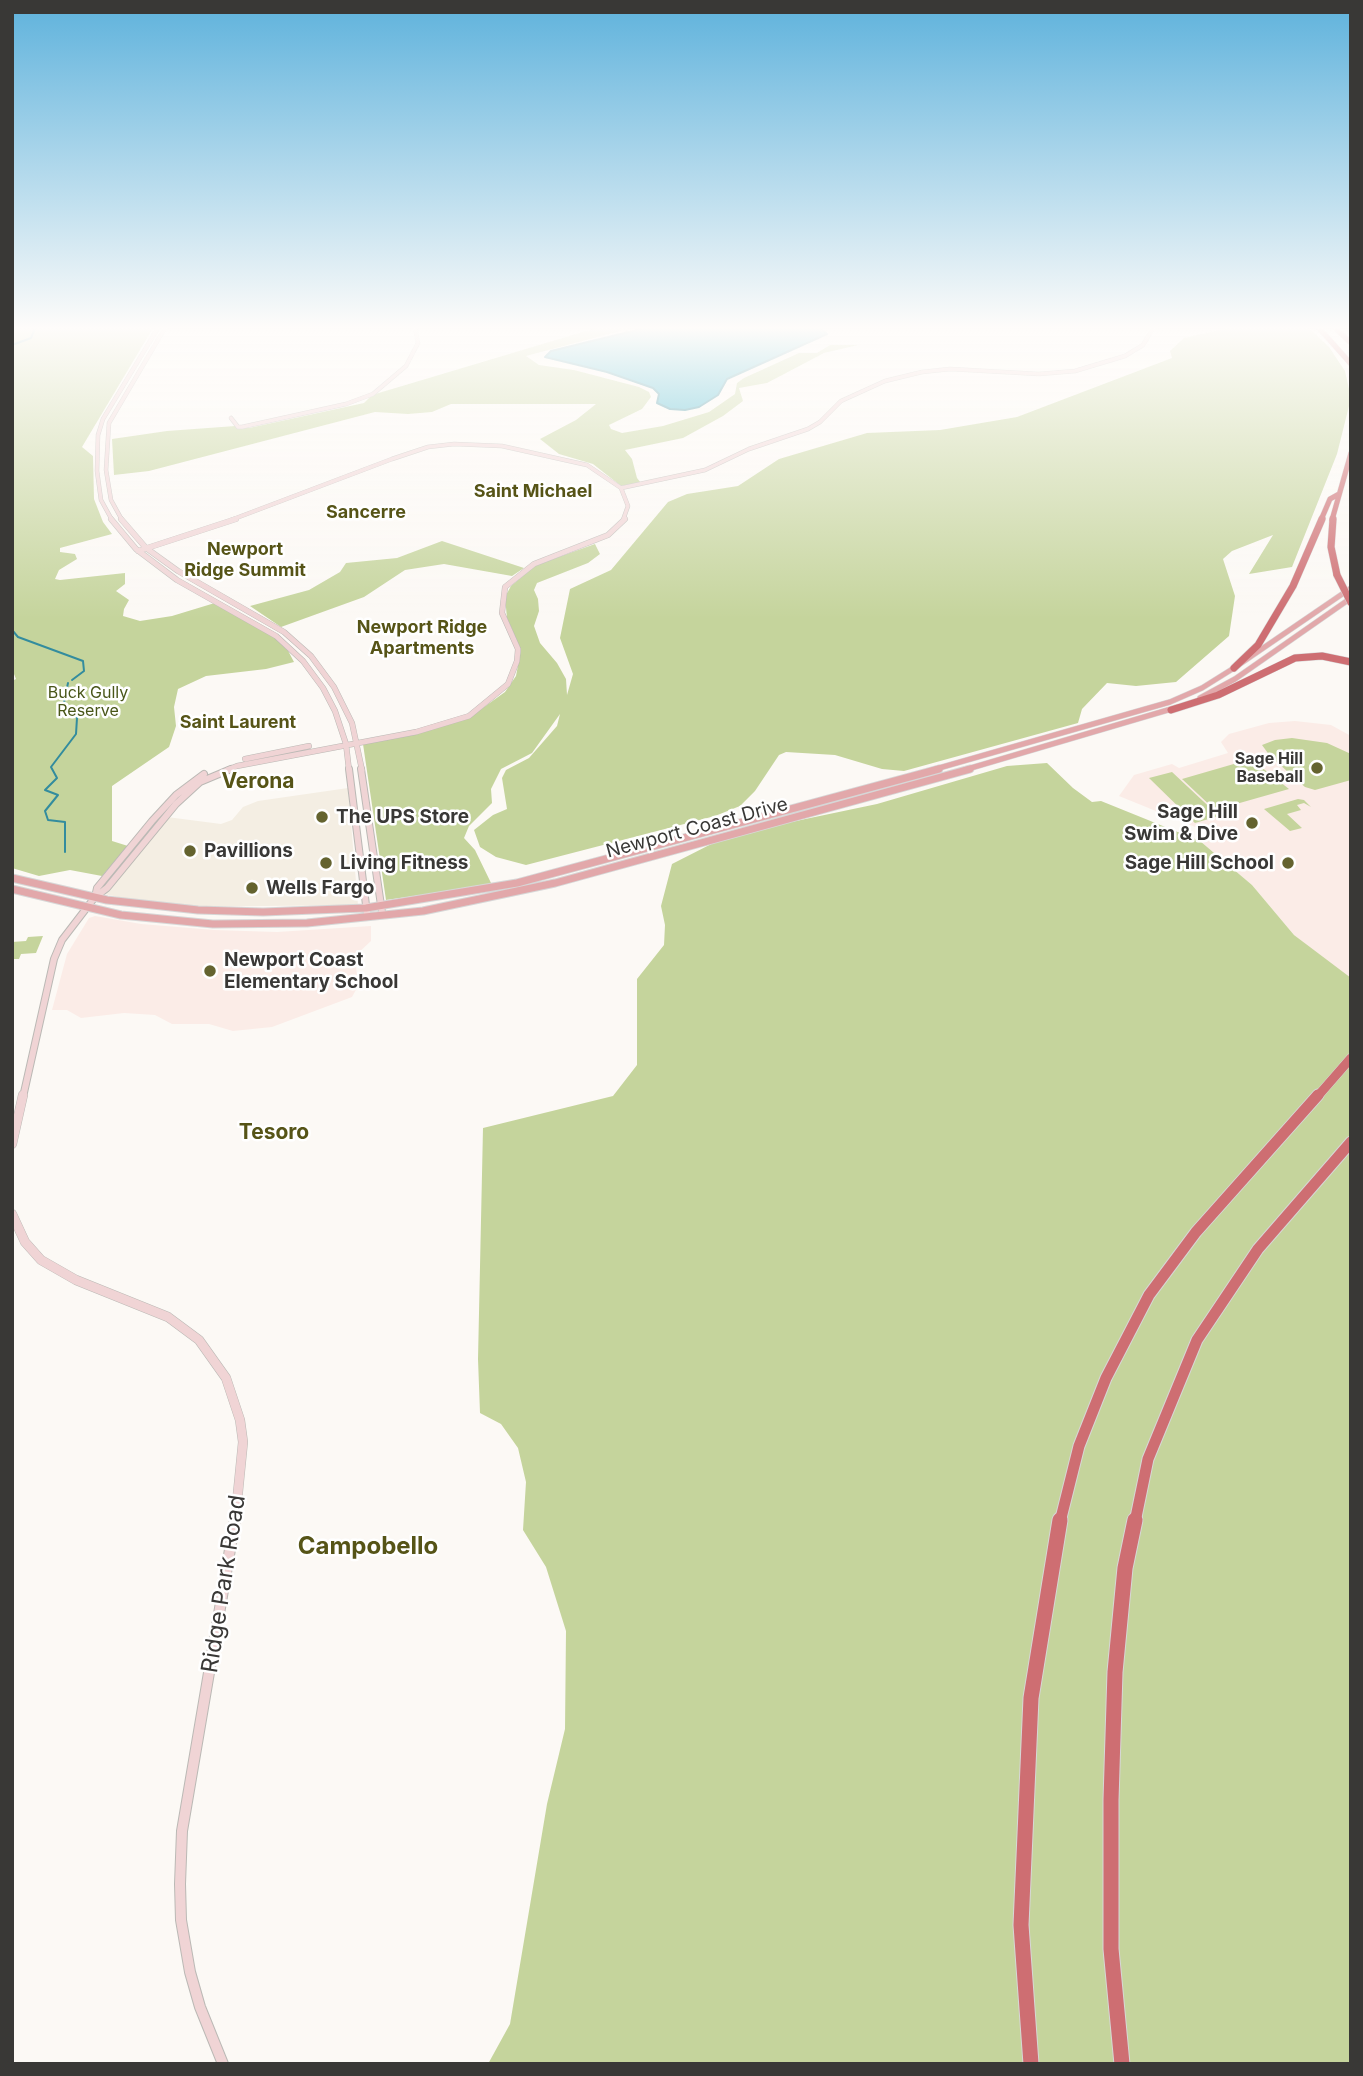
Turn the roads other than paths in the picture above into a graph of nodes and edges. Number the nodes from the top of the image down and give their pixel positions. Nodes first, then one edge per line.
1 (102, 425) edge
2 (109, 425) edge
3 (815, 425) edge
4 (1351, 453) edge
5 (621, 488) junction
6 (1339, 495) junction
7 (144, 551) junction
8 (1351, 588) edge
9 (1351, 601) edge
10 (1351, 662) edge
11 (1234, 668) junction
12 (1171, 709) junction
13 (356, 740) junction
14 (345, 742) junction
15 (12, 878) edge
16 (12, 889) edge
17 (95, 897) junction
18 (382, 906) junction
19 (86, 907) junction
20 (366, 908) junction
21 (383, 916) junction
22 (367, 918) junction
23 (1351, 1058) edge
24 (1351, 1142) edge
25 (12, 1143) edge
26 (12, 1214) edge
27 (223, 2064) edge
28 (1031, 2064) edge
29 (1122, 2064) edge

1 - 7 street
2 - 7 street
3 - 5 street
4 - 6 highway
5 - 7 street
5 - 13 street
6 - 9 highway, bridge
6 - 11 highway
7 - 13 street
7 - 14 street
8 - 11 main road, Newport Coast Drive
9 - 12 main road, Newport Coast Drive
10 - 12 highway
11 - 18 main road, Newport Coast Drive
12 - 21 main road, Newport Coast Drive
13 - 14 street
13 - 18 street
14 - 17 street
14 - 20 street
15 - 17 main road, Newport Coast Drive
16 - 19 main road, Newport Coast Drive
17 - 19 street
17 - 20 main road, Newport Coast Drive
18 - 20 main road, Newport Coast Drive
18 - 21 street
19 - 22 main road, Newport Coast Drive
19 - 25 street
20 - 22 street
21 - 22 main road, Newport Coast Drive
23 - 28 highway
24 - 29 highway
26 - 27 street, Ridge Park Road

